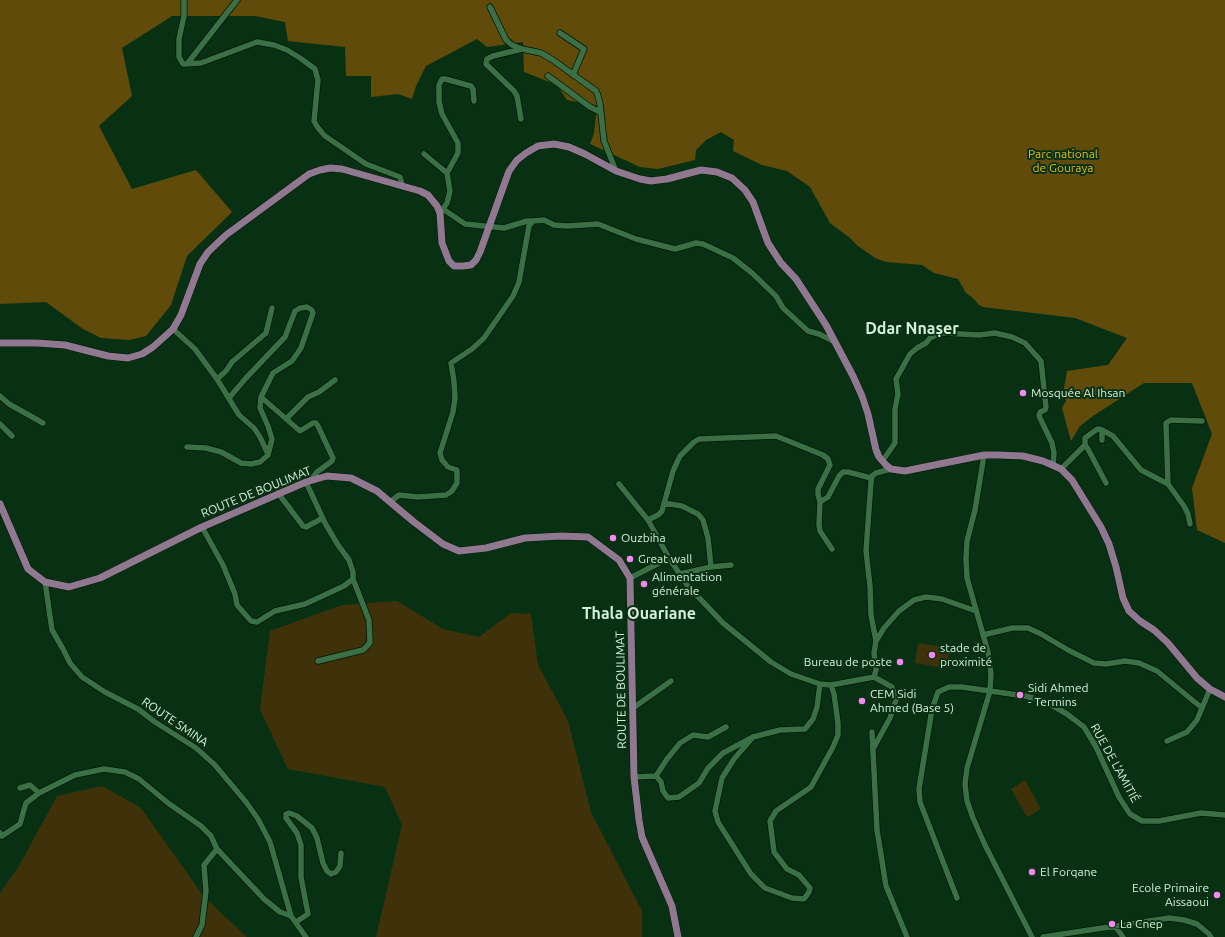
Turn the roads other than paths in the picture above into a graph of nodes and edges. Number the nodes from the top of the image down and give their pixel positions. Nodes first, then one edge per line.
1 (184, 0) edge
2 (237, 0) edge
3 (490, 7) dead end
4 (560, 33) dead end
5 (522, 49) junction
6 (187, 64) junction
7 (573, 75) junction
8 (548, 76) dead end
9 (474, 101) dead end
10 (600, 112) junction
11 (521, 119) dead end
12 (424, 154) dead end
13 (616, 171) junction
14 (447, 173) junction
15 (403, 187) junction
16 (441, 211) junction
17 (533, 221) junction
18 (489, 226) junction
19 (272, 308) dead end
20 (173, 328) junction
21 (836, 342) junction
22 (0, 344) edge
23 (217, 379) junction
24 (335, 380) dead end
25 (0, 396) edge
26 (261, 397) junction
27 (229, 398) junction
28 (286, 419) junction
29 (1202, 421) dead end
30 (42, 423) dead end
31 (0, 424) edge
32 (1102, 430) junction
33 (12, 436) dead end
34 (1102, 440) dead end
35 (1085, 445) junction
36 (187, 447) dead end
37 (268, 455) junction
38 (984, 455) junction
39 (882, 460) junction
40 (1054, 466) junction
41 (891, 469) junction
42 (1061, 469) junction
43 (871, 478) junction
44 (308, 481) junction
45 (1106, 483) dead end
46 (619, 484) dead end
47 (1168, 484) junction
48 (278, 493) junction
49 (390, 502) junction
50 (820, 502) junction
51 (664, 503) junction
52 (0, 504) edge
53 (323, 518) junction
54 (648, 520) junction
55 (1190, 524) dead end
56 (202, 527) junction
57 (832, 549) dead end
58 (669, 558) junction
59 (731, 565) dead end
60 (711, 567) junction
61 (680, 574) junction
62 (630, 578) junction
63 (353, 579) junction
64 (45, 582) junction
65 (976, 611) junction
66 (983, 635) junction
67 (876, 641) junction
68 (318, 661) dead end
69 (874, 676) junction
70 (671, 681) dead end
71 (820, 684) junction
72 (831, 685) junction
73 (1210, 689) junction
74 (990, 691) junction
75 (1225, 697) edge
76 (633, 708) junction
77 (1202, 708) junction
78 (726, 727) dead end
79 (872, 732) dead end
80 (753, 737) junction
81 (1167, 741) dead end
82 (873, 749) junction
83 (656, 776) junction
84 (634, 777) junction
85 (20, 788) dead end
86 (40, 793) junction
87 (1225, 815) edge
88 (0, 833) edge
89 (217, 849) junction
90 (341, 853) dead end
91 (957, 898) dead end
92 (291, 916) junction
93 (296, 922) junction
94 (1115, 926) junction
95 (196, 937) edge
96 (306, 937) edge
97 (679, 937) edge
98 (907, 937) edge
99 (1032, 937) edge
100 (1043, 937) edge
101 (1122, 937) edge
102 (1211, 937) edge

1 - 6 street
2 - 6 street
3 - 5 street
4 - 7 street
5 - 7 street
5 - 11 street
6 - 15 street
7 - 10 street
8 - 10 street
9 - 14 street
10 - 13 street
12 - 14 street
13 - 18 main road
13 - 21 main road
14 - 16 street
15 - 16 main road
15 - 20 main road
16 - 18 street
16 - 18 main road
17 - 18 street
17 - 21 street
17 - 49 street
19 - 23 street
20 - 22 main road
20 - 23 street
21 - 39 main road
23 - 27 street
24 - 28 street
25 - 30 street
26 - 27 street
26 - 28 street
26 - 37 street
27 - 37 street
28 - 44 street
29 - 47 street
31 - 33 street
32 - 34 street
32 - 35 street
32 - 47 street
35 - 42 street
35 - 45 street
36 - 37 street
38 - 40 main road
38 - 41 main road
38 - 65 street
39 - 40 street
39 - 41 main road
40 - 42 main road
41 - 43 street
42 - 73 main road
43 - 50 street
43 - 67 street
44 - 48 main road, ROUTE DE BOULIMAT
44 - 49 main road, ROUTE DE BOULIMAT
44 - 53 street
46 - 54 street
47 - 55 street
48 - 53 street
48 - 56 main road, ROUTE DE BOULIMAT
49 - 62 main road, ROUTE DE BOULIMAT
50 - 51 street
50 - 57 street
51 - 54 street
51 - 60 street
52 - 64 main road, ROUTE DE BOULIMAT
53 - 63 street
54 - 58 street
56 - 63 street
56 - 64 main road, ROUTE DE BOULIMAT
58 - 61 street
58 - 62 street
59 - 60 street
60 - 61 street
61 - 71 street
62 - 76 main road, ROUTE DE BOULIMAT
63 - 68 street
64 - 92 street, ROUTE SMINA
65 - 66 street
65 - 67 street
66 - 74 street
66 - 77 street
67 - 69 street
69 - 72 street
69 - 82 street
70 - 76 street
71 - 72 street
71 - 80 street
72 - 80 street
73 - 75 main road
73 - 77 street
74 - 87 street, RUE DE L'AMITIÉ
74 - 91 street, RUE DE L'AMITIÉ
74 - 99 street
76 - 84 main road, ROUTE DE BOULIMAT
77 - 81 street
78 - 83 street
79 - 82 street
80 - 83 street
82 - 98 street
83 - 84 street
84 - 97 main road, ROUTE DE BOULIMAT
85 - 86 street
86 - 88 street
86 - 89 street
89 - 92 street
89 - 95 street
90 - 93 street
92 - 93 street, ROUTE SMINA
93 - 96 street, ROUTE SMINA
94 - 100 street
94 - 101 street
94 - 102 street

